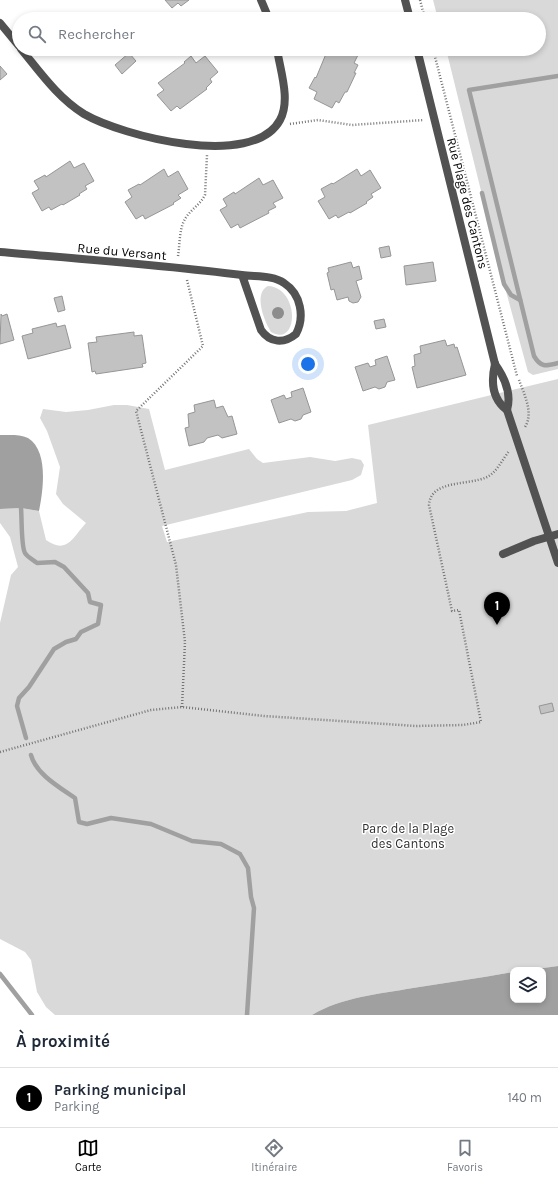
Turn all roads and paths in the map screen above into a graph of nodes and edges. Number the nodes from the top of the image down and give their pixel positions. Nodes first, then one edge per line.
1 (261, 0) edge
2 (405, 0) edge
3 (420, 0) edge
4 (266, 12) edge
5 (408, 12) edge
6 (423, 12) edge
7 (0, 24) edge
8 (12, 38) edge
9 (27, 56) edge
10 (278, 56) edge
11 (419, 56) edge
12 (435, 56) edge
13 (280, 120) junction
14 (435, 120) junction
15 (208, 145) junction
16 (0, 252) edge
17 (182, 268) junction
18 (242, 275) junction
19 (495, 364) junction
20 (507, 410) junction
21 (516, 440) junction
22 (554, 535) edge
23 (503, 554) dead end
24 (558, 563) edge
25 (182, 708) junction
26 (0, 752) edge

1 - 4 street
2 - 5 street
3 - 6 path
7 - 8 street
9 - 15 street
10 - 13 street
11 - 14 street, Rue Plage des Cantons
12 - 21 path
13 - 14 path
13 - 15 street
14 - 19 street, Rue Plage des Cantons
15 - 17 path
16 - 17 street, Rue du Versant
17 - 18 street, Rue du Versant
17 - 25 path
18 - 18 street, Rue du Versant
19 - 20 street, Rue Plage des Cantons
19 - 20 street, Rue Plage des Cantons
20 - 21 street, Rue Plage des Cantons
21 - 22 street, Rue Plage des Cantons
21 - 25 path
22 - 23 street
22 - 24 street, Rue Plage des Cantons
25 - 26 path

